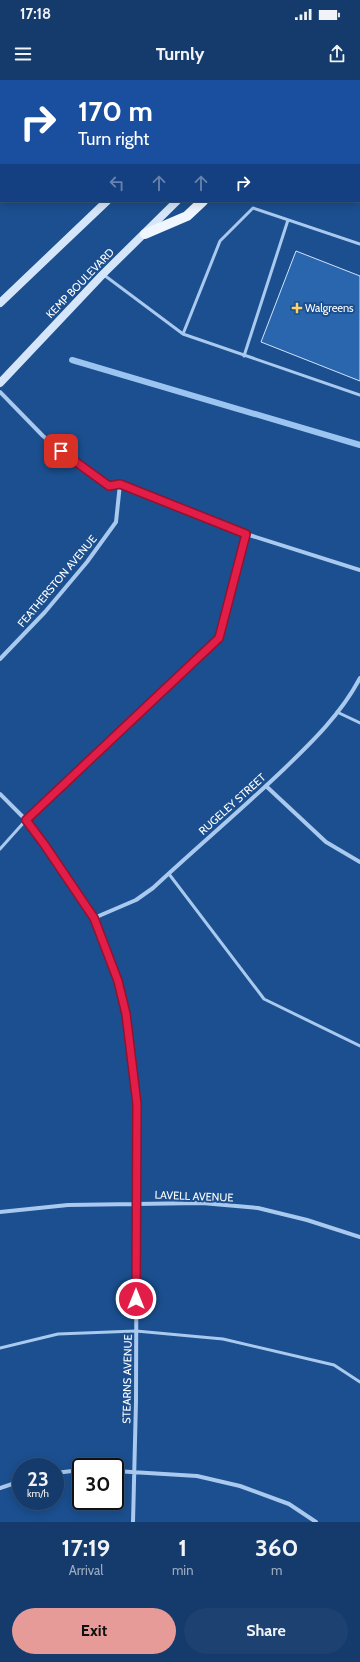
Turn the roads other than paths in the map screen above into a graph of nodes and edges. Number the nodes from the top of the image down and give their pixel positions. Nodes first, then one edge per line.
1 (106, 202) edge
2 (176, 202) edge
3 (202, 202) edge
4 (288, 220) junction
5 (145, 234) junction
6 (360, 244) edge
7 (103, 274) junction
8 (0, 303) edge
9 (183, 334) junction
10 (244, 356) junction
11 (0, 383) edge
12 (0, 392) edge
13 (360, 395) edge
14 (120, 484) junction
15 (246, 534) junction
16 (360, 570) edge
17 (0, 659) edge
18 (360, 678) edge
19 (337, 712) junction
20 (360, 723) edge
21 (266, 786) junction
22 (0, 794) edge
23 (26, 820) junction
24 (0, 849) edge
25 (360, 862) edge
26 (169, 874) junction
27 (94, 918) junction
28 (360, 1046) edge
29 (136, 1204) junction
30 (0, 1212) edge
31 (360, 1237) edge
32 (136, 1331) junction
33 (0, 1348) edge
34 (360, 1382) edge
35 (124, 1472) edge
36 (133, 1472) junction
37 (12, 1483) edge
38 (0, 1488) edge
39 (133, 1522) edge
40 (316, 1522) edge

1 - 8 main road
2 - 5 main road, KEMP BOULEVARD
3 - 5 main road
4 - 6 lane
4 - 9 lane
4 - 10 lane
5 - 7 main road, KEMP BOULEVARD
7 - 9 lane
7 - 11 main road, KEMP BOULEVARD
9 - 10 lane
10 - 13 lane
12 - 14 street
14 - 15 street
14 - 17 street, FEATHERSTON AVENUE
15 - 16 street
15 - 23 lane
18 - 19 street, RUGELEY STREET
19 - 20 lane
19 - 21 street, RUGELEY STREET
21 - 25 street
21 - 26 street, RUGELEY STREET
22 - 23 street, STEARNS AVENUE
23 - 24 lane
23 - 27 street, STEARNS AVENUE
26 - 27 street, RUGELEY STREET
26 - 28 lane
27 - 29 street, STEARNS AVENUE
29 - 30 street, LAVELL AVENUE
29 - 31 street, LAVELL AVENUE
29 - 32 street, STEARNS AVENUE
32 - 33 lane
32 - 34 lane
32 - 36 street, STEARNS AVENUE
35 - 36 street
36 - 39 street, STEARNS AVENUE
36 - 40 street
37 - 38 street

